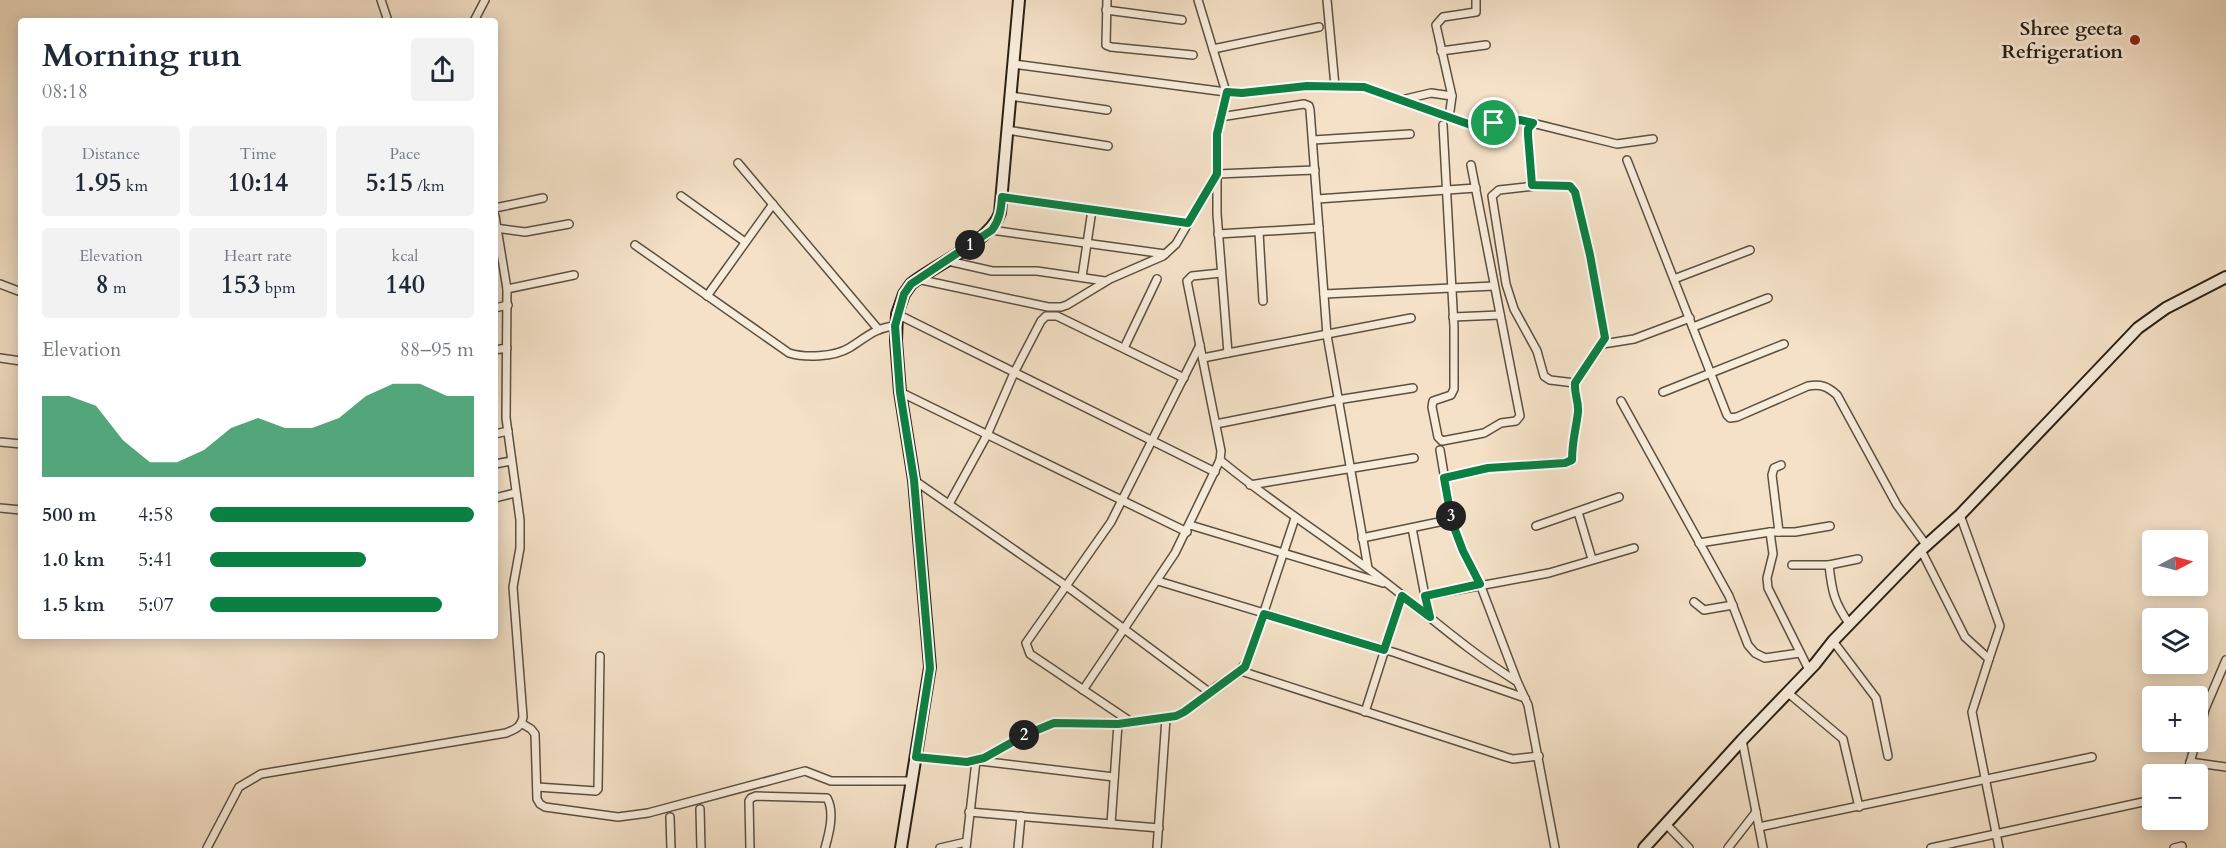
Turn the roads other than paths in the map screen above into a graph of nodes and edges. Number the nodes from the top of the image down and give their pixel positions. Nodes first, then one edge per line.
1 (381, 0) edge
2 (485, 0) edge
3 (1019, 0) edge
4 (1107, 0) edge
5 (1199, 0) edge
6 (1328, 0) edge
7 (1476, 0) edge
8 (1106, 10) junction
9 (387, 18) edge
10 (476, 18) edge
11 (1182, 20) dead end
12 (1319, 27) dead end
13 (1486, 45) dead end
14 (1213, 50) junction
15 (1441, 51) junction
16 (1193, 55) dead end
17 (1014, 64) junction
18 (1335, 86) junction
19 (1227, 92) junction
20 (1010, 96) junction
21 (1452, 96) junction
22 (1401, 100) junction
23 (1107, 110) dead end
24 (1220, 117) junction
25 (1449, 118) junction
26 (1533, 123) junction
27 (1443, 125) dead end
28 (1007, 130) junction
29 (1410, 134) dead end
30 (1653, 139) dead end
31 (1313, 140) junction
32 (1108, 146) dead end
33 (1627, 160) dead end
34 (738, 162) dead end
35 (1472, 165) dead end
36 (1315, 170) junction
37 (1217, 174) junction
38 (1534, 186) junction
39 (1476, 189) junction
40 (1447, 191) junction
41 (681, 196) dead end
42 (1002, 197) junction
43 (543, 198) dead end
44 (1317, 200) junction
45 (773, 204) junction
46 (498, 207) edge
47 (1092, 210) junction
48 (1188, 223) junction
49 (569, 224) dead end
50 (498, 228) edge
51 (1319, 228) junction
52 (992, 230) junction
53 (1259, 232) junction
54 (1218, 234) junction
55 (745, 242) junction
56 (1087, 243) junction
57 (635, 245) dead end
58 (1750, 250) dead end
59 (1165, 254) junction
60 (946, 261) junction
61 (499, 264) edge
62 (1221, 273) junction
63 (574, 275) dead end
64 (1082, 277) junction
65 (2226, 277) edge
66 (917, 279) junction
67 (1157, 279) dead end
68 (1674, 279) junction
69 (1105, 281) junction
70 (0, 284) edge
71 (1452, 286) junction
72 (1494, 286) junction
73 (507, 289) junction
74 (18, 291) edge
75 (1324, 294) junction
76 (707, 296) junction
77 (1768, 298) dead end
78 (1263, 301) dead end
79 (508, 305) junction
80 (498, 307) edge
81 (897, 314) junction
82 (1500, 315) junction
83 (1453, 317) junction
84 (1411, 318) dead end
85 (1689, 318) junction
86 (895, 326) junction
87 (1693, 327) junction
88 (878, 329) junction
89 (1327, 335) junction
90 (1603, 344) junction
91 (1784, 344) dead end
92 (1200, 345) junction
93 (507, 348) junction
94 (1124, 348) junction
95 (498, 350) edge
96 (1228, 353) junction
97 (0, 358) edge
98 (1203, 358) junction
99 (18, 360) edge
100 (1014, 373) junction
101 (1712, 373) junction
102 (1184, 378) junction
103 (1575, 383) junction
104 (1413, 388) dead end
105 (900, 392) junction
106 (1663, 392) dead end
107 (1337, 400) junction
108 (1622, 401) dead end
109 (1216, 424) junction
110 (508, 431) junction
111 (498, 433) edge
112 (987, 435) junction
113 (1152, 440) junction
114 (0, 442) edge
115 (18, 444) edge
116 (1440, 450) dead end
117 (1414, 458) dead end
118 (1220, 460) junction
119 (511, 461) junction
120 (498, 463) edge
121 (1781, 465) dead end
122 (1350, 469) junction
123 (1215, 472) junction
124 (1444, 478) junction
125 (914, 480) junction
126 (1250, 485) junction
127 (516, 493) junction
128 (498, 497) edge
129 (1619, 497) dead end
130 (1122, 500) junction
131 (949, 504) junction
132 (0, 508) edge
133 (18, 510) edge
134 (1578, 512) junction
135 (1960, 514) junction
136 (1295, 518) junction
137 (1439, 522) dead end
138 (1536, 526) dead end
139 (1830, 526) dead end
140 (1189, 528) junction
141 (1412, 528) junction
142 (1775, 532) junction
143 (1362, 538) junction
144 (1700, 543) junction
145 (1634, 548) dead end
146 (1924, 548) junction
147 (1283, 553) junction
148 (1592, 559) junction
149 (1858, 560) dead end
150 (1792, 565) dead end
151 (1829, 565) junction
152 (1368, 568) junction
153 (1158, 581) junction
154 (1480, 584) junction
155 (1065, 585) junction
156 (1389, 585) junction
157 (1402, 596) junction
158 (1425, 596) junction
159 (1694, 602) dead end
160 (1733, 605) junction
161 (1264, 614) junction
162 (1430, 617) junction
163 (1850, 625) junction
164 (1123, 628) junction
165 (1833, 641) junction
166 (1384, 650) junction
167 (1800, 653) junction
168 (600, 656) dead end
169 (1989, 659) junction
170 (2226, 660) edge
171 (1809, 670) junction
172 (1241, 671) junction
173 (1517, 681) junction
174 (1083, 690) junction
175 (1209, 692) junction
176 (1787, 692) junction
177 (1525, 698) junction
178 (2208, 702) edge
179 (1365, 712) junction
180 (1166, 718) junction
181 (1131, 722) junction
182 (521, 723) junction
183 (1118, 724) junction
184 (1742, 740) junction
185 (2193, 752) edge
186 (1539, 756) junction
187 (1888, 756) dead end
188 (916, 757) junction
189 (2092, 757) dead end
190 (975, 761) junction
191 (2190, 762) joint
192 (2226, 767) edge
193 (1114, 777) junction
194 (1985, 781) junction
195 (912, 782) junction
196 (537, 787) junction
197 (2142, 802) edge
198 (1859, 807) junction
199 (700, 809) dead end
200 (969, 812) junction
201 (1756, 812) junction
202 (1022, 816) junction
203 (670, 817) dead end
204 (1111, 824) junction
205 (1666, 824) junction
206 (1759, 827) junction
207 (1159, 828) junction
208 (1996, 835) junction
209 (966, 845) edge
210 (207, 848) edge
211 (671, 848) edge
212 (701, 848) edge
213 (750, 848) edge
214 (825, 848) edge
215 (902, 848) edge
216 (940, 848) edge
217 (1018, 848) edge
218 (1157, 848) edge
219 (1555, 848) edge
220 (1644, 848) edge
221 (1689, 848) edge
222 (1728, 848) edge
223 (1763, 848) edge
224 (1932, 848) edge
225 (1999, 848) edge

1 - 9 street
2 - 10 street
3 - 17 street
4 - 8 street
5 - 14 street
6 - 18 street
7 - 15 street
8 - 11 street
8 - 16 street
12 - 14 street
13 - 15 street
14 - 19 street
15 - 21 street
17 - 19 street
17 - 20 street
18 - 19 street
18 - 22 street
19 - 24 street
20 - 23 street
20 - 28 street
21 - 22 street
21 - 25 street
22 - 25 street
24 - 31 street
24 - 37 street
25 - 26 street
26 - 30 street
26 - 38 street
27 - 40 street
28 - 32 street
28 - 42 street
29 - 31 street
31 - 36 street
33 - 68 street
34 - 45 street
35 - 39 street
36 - 37 street
36 - 44 street
37 - 48 street
37 - 54 street
38 - 90 street
38 - 103 street
39 - 40 street
39 - 72 street
40 - 44 street
40 - 71 street
41 - 55 street
42 - 47 street
42 - 52 street
43 - 46 street
44 - 51 street
45 - 55 street
45 - 88 street
47 - 48 street
47 - 56 street
48 - 59 street
49 - 50 street
51 - 53 street
51 - 75 street
52 - 56 street
52 - 60 street
53 - 54 street
53 - 78 street
54 - 62 street
55 - 76 street
56 - 59 street
56 - 64 street
57 - 76 street
58 - 68 street
59 - 69 street
60 - 64 street
60 - 66 street
61 - 73 street
62 - 92 street
62 - 96 street
63 - 73 street
64 - 69 street
65 - 135 street
66 - 69 street
66 - 81 street
67 - 94 street
68 - 85 street
70 - 74 street
71 - 72 street
71 - 75 street
71 - 83 street
72 - 82 street
73 - 79 street
75 - 89 street
76 - 88 street
77 - 87 street
79 - 80 street
79 - 93 street
81 - 86 street
81 - 100 street
82 - 83 street
82 - 83 street
84 - 89 street
85 - 87 street
85 - 90 street
86 - 88 street
86 - 105 street
87 - 101 street
89 - 96 street
89 - 107 street
90 - 103 street
91 - 101 street
92 - 98 street
92 - 102 street
93 - 95 street
93 - 110 street
94 - 100 street
94 - 102 street
96 - 98 street
97 - 99 street
98 - 109 street
100 - 112 street
100 - 113 street
101 - 106 street
101 - 146 street
102 - 113 street
103 - 124 street
104 - 107 street
105 - 112 street
105 - 125 street
107 - 109 street
107 - 122 street
108 - 144 street
109 - 118 street
110 - 111 street
110 - 119 street
112 - 130 street
112 - 131 street
113 - 123 street
113 - 130 street
114 - 115 street
116 - 124 street
117 - 122 street
118 - 123 street
118 - 126 street
119 - 120 street
119 - 127 street
121 - 142 street
122 - 126 street
122 - 143 street
123 - 140 street
124 - 154 street
125 - 131 street
125 - 188 street
126 - 136 street
127 - 128 street
127 - 182 street
129 - 134 street
130 - 140 street
130 - 155 street
131 - 155 street
132 - 133 street
134 - 138 street
134 - 148 street
135 - 146 street
135 - 169 street
136 - 147 street
136 - 152 street
137 - 141 street
139 - 142 street
140 - 147 street
140 - 153 street
141 - 143 street
141 - 158 street
142 - 144 street
142 - 167 street
143 - 152 street
144 - 160 street
145 - 148 street
146 - 163 street
146 - 169 street
147 - 156 street
147 - 161 street
148 - 154 street
149 - 151 street
150 - 151 street
151 - 163 street
152 - 156 street
153 - 161 street
153 - 164 street
154 - 158 street
154 - 173 street
155 - 164 street
155 - 174 street
156 - 157 street
157 - 162 street
157 - 166 street
158 - 162 street
159 - 160 street
160 - 167 street
161 - 166 street
161 - 172 street
162 - 173 street
163 - 165 street
164 - 174 street
164 - 175 street
165 - 171 street
165 - 187 street
166 - 177 street
166 - 179 street
167 - 171 street
168 - 196 street
169 - 194 street
170 - 178 street
171 - 176 street
172 - 175 street
172 - 179 street
173 - 177 street
174 - 181 street
175 - 180 street
176 - 184 street
176 - 198 street
177 - 186 street
179 - 186 street
180 - 181 street
180 - 207 street
181 - 183 street
182 - 196 street
182 - 210 street
183 - 190 street
183 - 193 street
184 - 201 street
184 - 205 street
185 - 191 street
186 - 219 street
188 - 190 street
188 - 195 street
189 - 194 street
190 - 193 street
190 - 200 street
191 - 192 street
193 - 204 street
194 - 198 street
194 - 208 street
195 - 196 street
195 - 215 street
197 - 208 street
198 - 206 street
199 - 212 street
200 - 202 street
200 - 209 street
201 - 206 street
201 - 222 street
202 - 204 street
202 - 217 street
203 - 211 street
204 - 207 street
205 - 220 street
205 - 221 street
206 - 223 street
207 - 218 street
208 - 224 street
208 - 225 street
209 - 216 street
213 - 214 street

